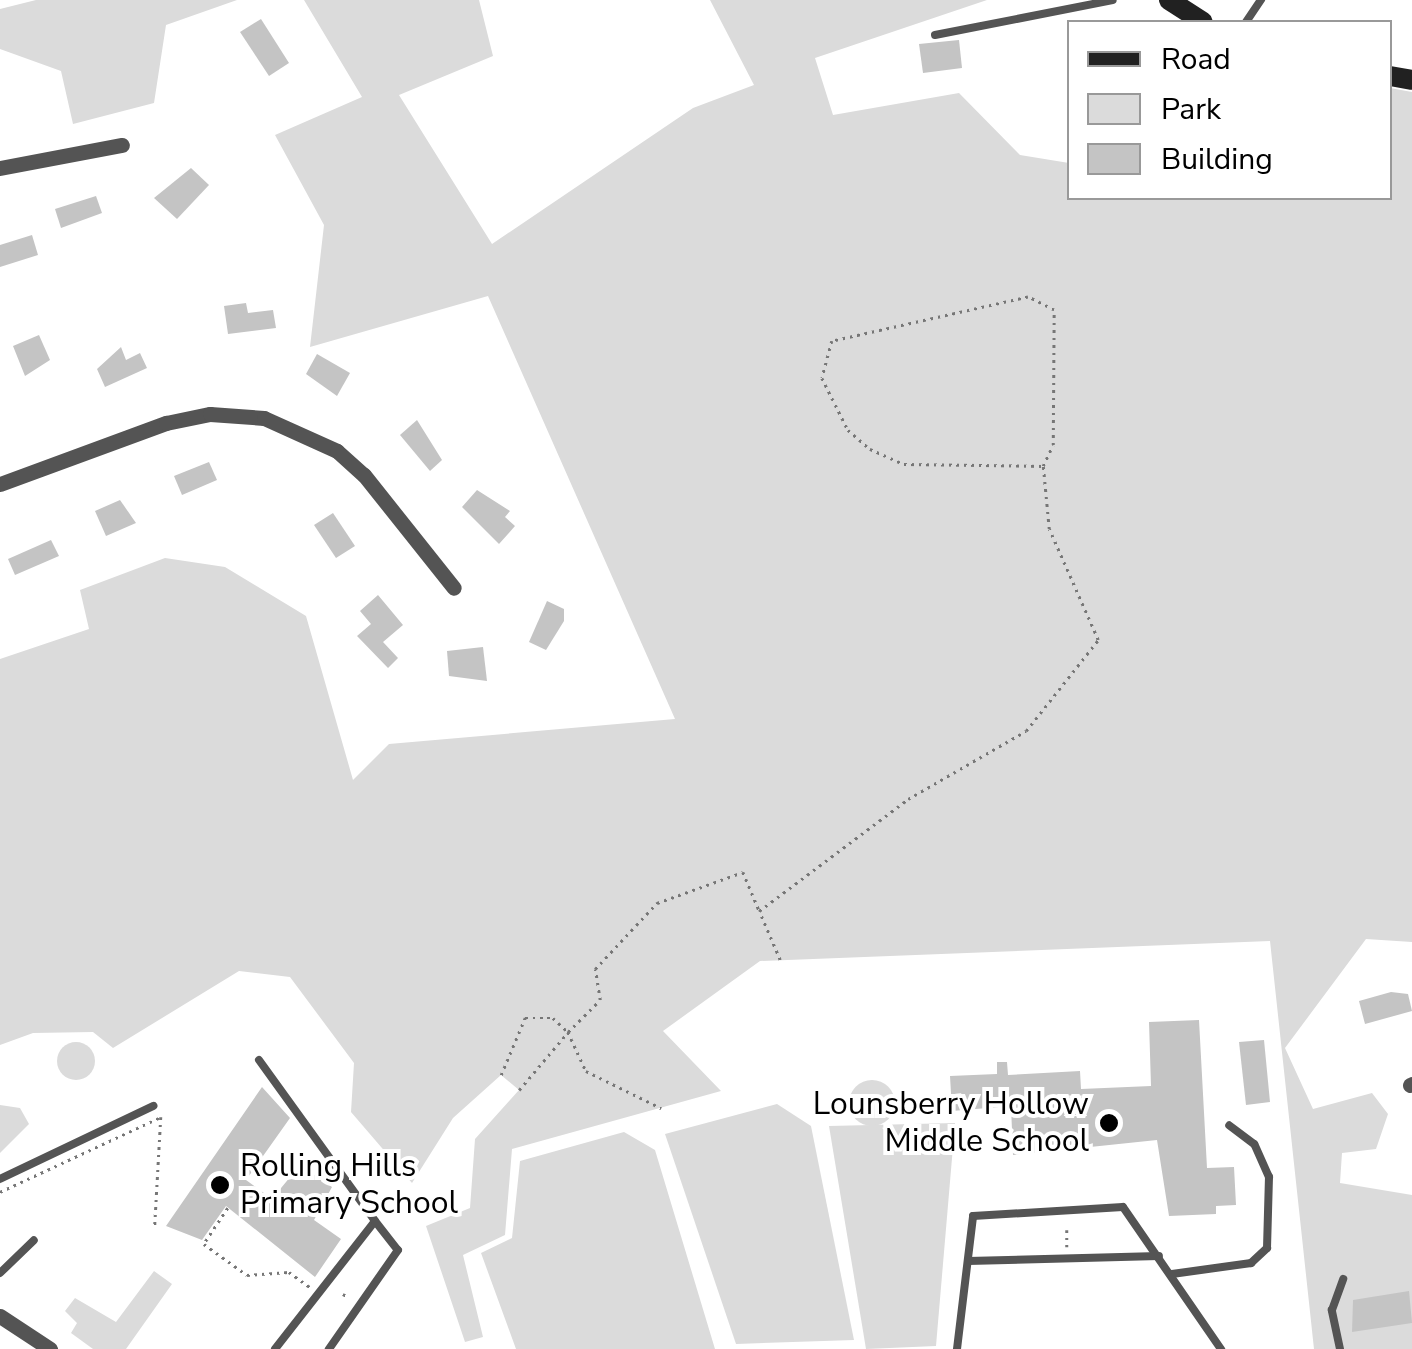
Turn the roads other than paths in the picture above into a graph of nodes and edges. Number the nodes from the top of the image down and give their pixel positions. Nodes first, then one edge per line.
1 (1113, 0) edge
2 (1169, 0) edge
3 (1095, 3) edge
4 (1200, 20) edge
5 (935, 34) dead end
6 (122, 145) dead end
7 (0, 168) edge
8 (0, 484) edge
9 (454, 588) dead end
10 (259, 1060) dead end
11 (153, 1106) dead end
12 (1229, 1125) dead end
13 (0, 1179) edge
14 (375, 1221) junction
15 (34, 1240) dead end
16 (1159, 1256) junction
17 (968, 1261) junction
18 (0, 1273) edge
19 (1172, 1274) junction
20 (1344, 1279) dead end
21 (0, 1316) edge
22 (50, 1349) edge
23 (275, 1349) edge
24 (329, 1349) edge
25 (957, 1349) edge
26 (1220, 1349) edge
27 (1340, 1349) edge

1 - 3 lane
2 - 4 street
3 - 5 lane
6 - 7 street
8 - 9 street
10 - 14 lane
11 - 13 lane
12 - 19 lane
14 - 23 lane
14 - 24 lane
15 - 18 lane
16 - 17 lane
16 - 17 lane
16 - 19 lane
17 - 25 lane
19 - 26 lane
20 - 27 lane
21 - 22 street

